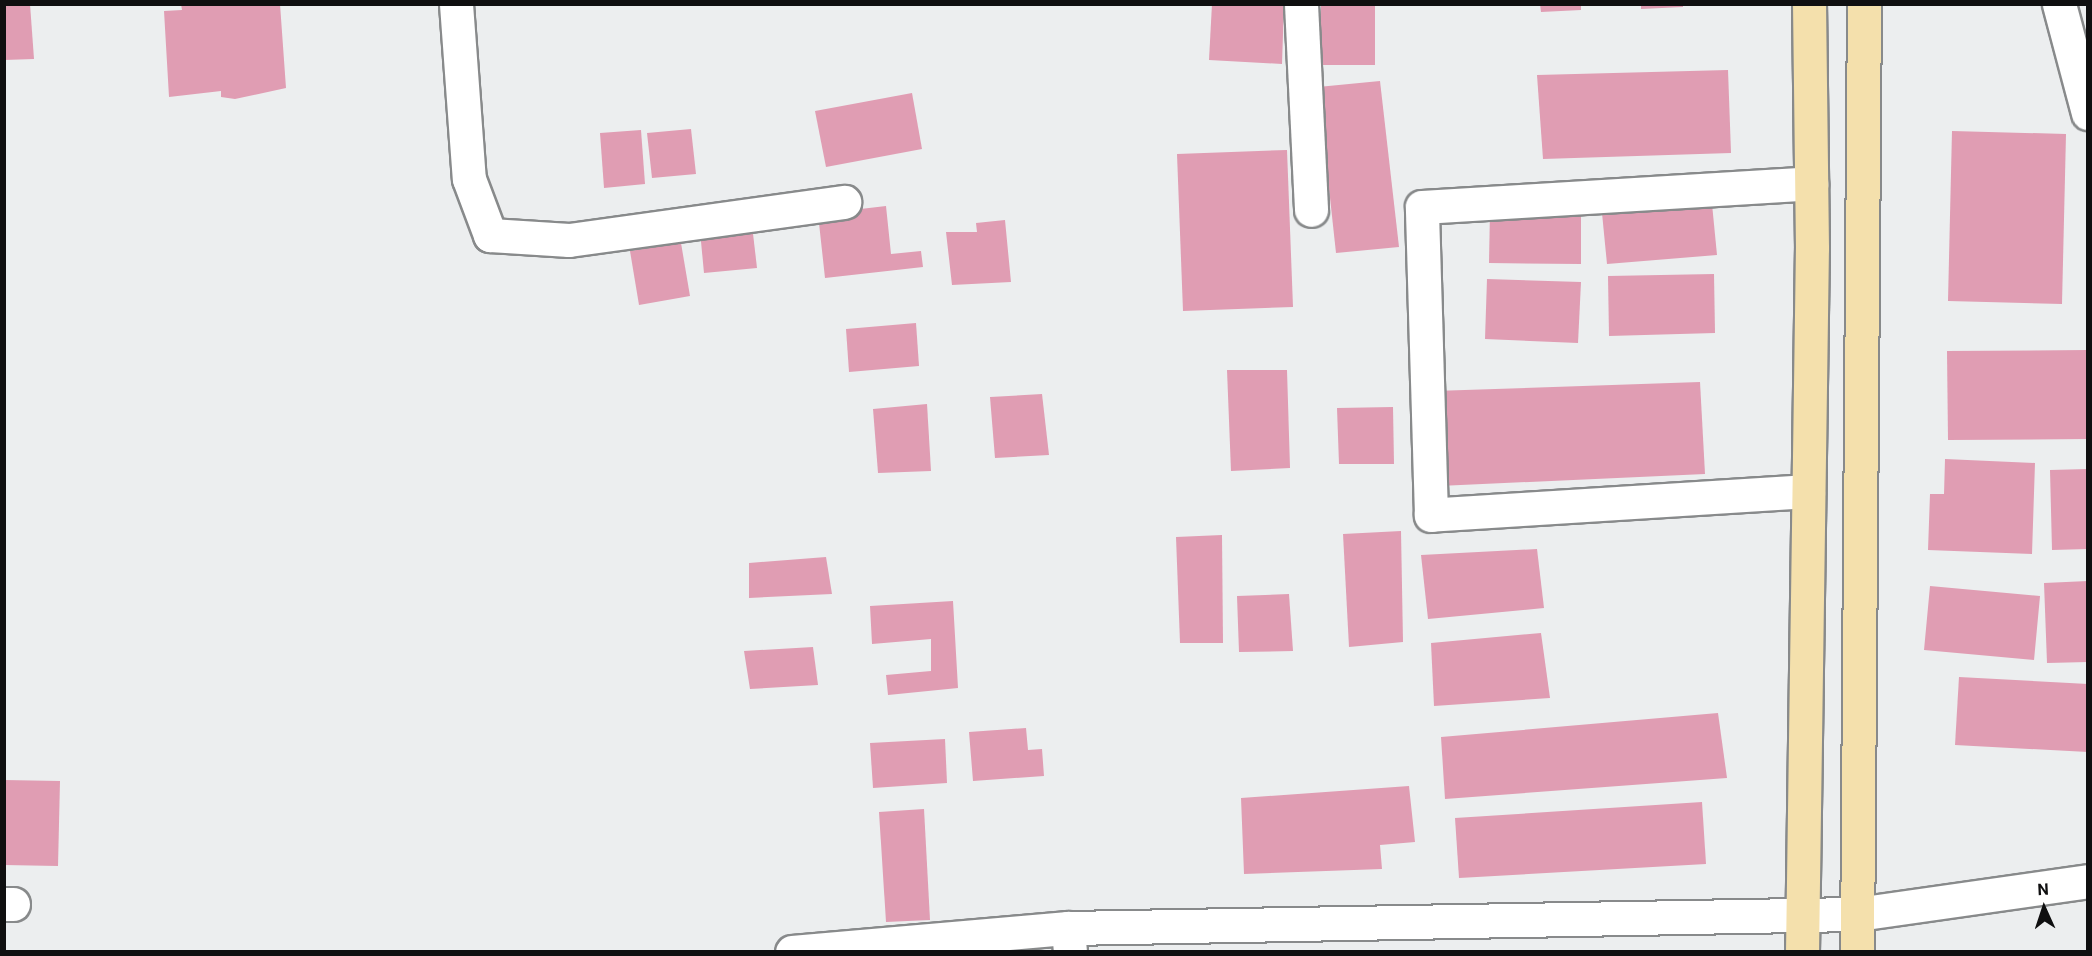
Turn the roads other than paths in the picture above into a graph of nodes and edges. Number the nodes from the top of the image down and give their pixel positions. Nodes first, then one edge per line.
1 (456, 4) edge
2 (1301, 4) edge
3 (1809, 4) edge
4 (1864, 4) edge
5 (2059, 4) edge
6 (2088, 113) edge
7 (1811, 183) junction
8 (844, 202) dead end
9 (1311, 210) dead end
10 (1808, 491) junction
11 (2088, 881) edge
12 (1803, 911) junction
13 (1857, 914) junction
14 (1069, 940) edge
15 (881, 948) edge
16 (792, 951) edge
17 (1802, 951) edge
18 (1857, 951) edge

1 - 8 street
2 - 9 street
3 - 7 main road
4 - 13 main road
5 - 6 street
7 - 10 main road
7 - 10 street
10 - 12 main road
11 - 13 street
12 - 13 street
12 - 14 street
12 - 17 main road
13 - 18 main road
14 - 15 street
15 - 16 street

